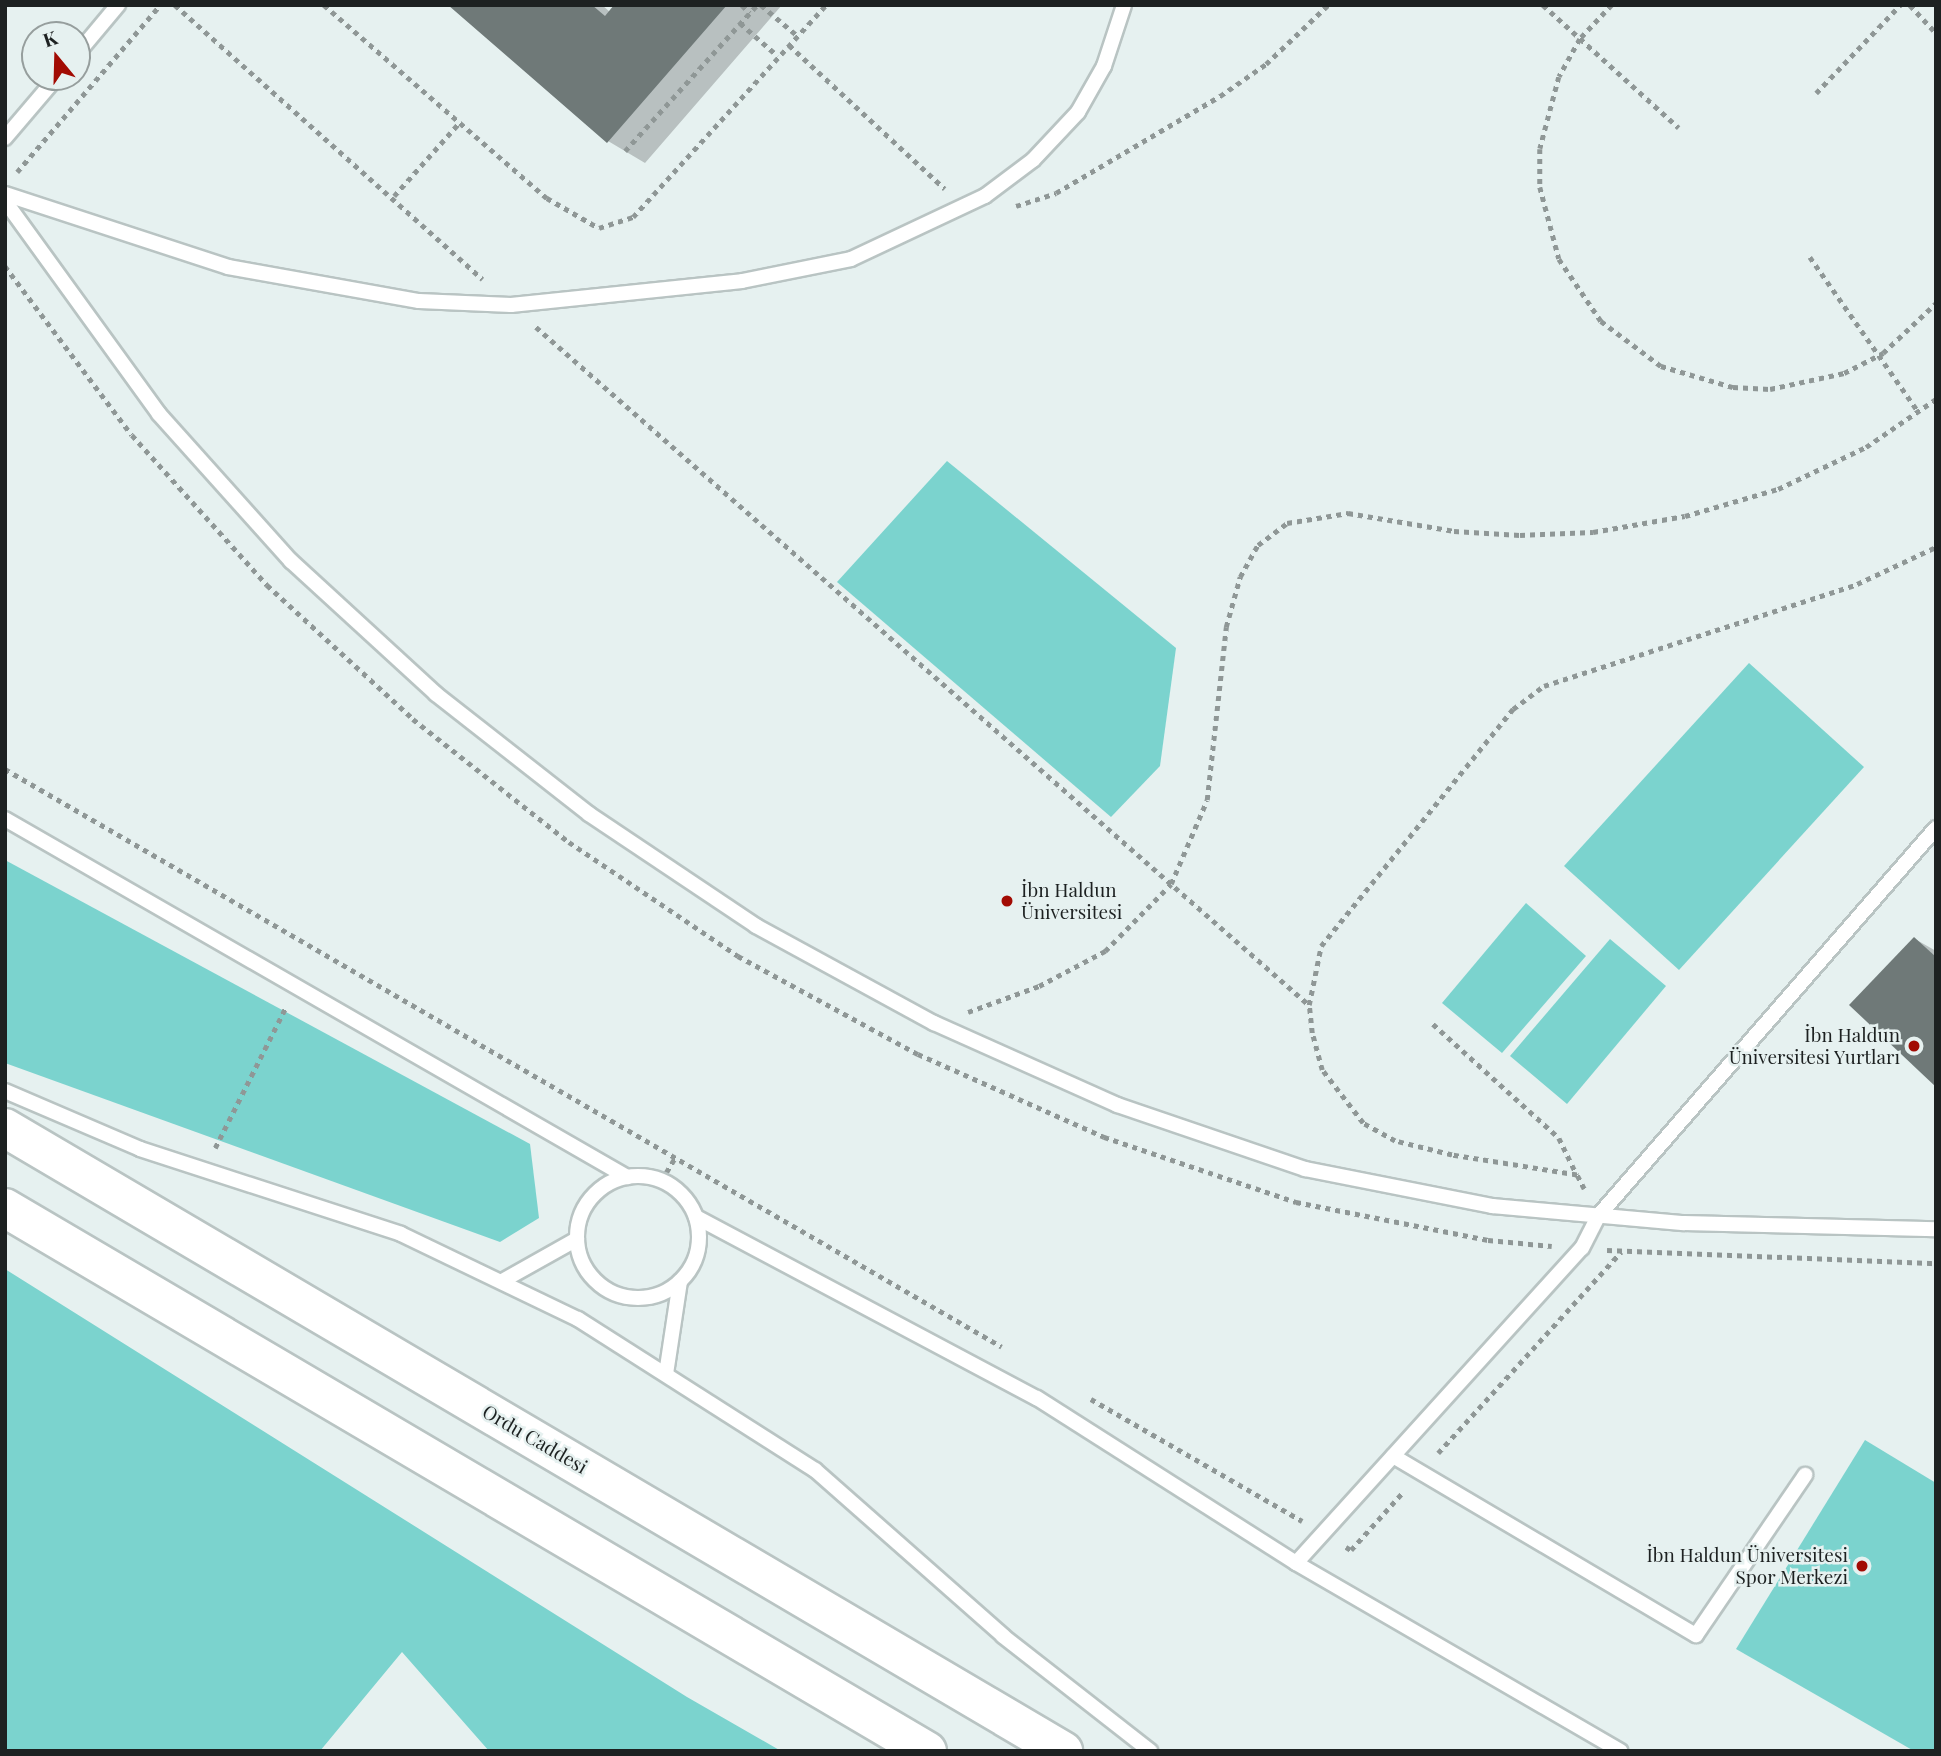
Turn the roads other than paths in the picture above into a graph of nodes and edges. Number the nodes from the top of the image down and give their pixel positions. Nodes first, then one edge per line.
1 (118, 5) edge
2 (1124, 5) edge
3 (91, 37) edge
4 (45, 91) edge
5 (5, 138) edge
6 (5, 194) edge
7 (5, 201) edge
8 (5, 820) edge
9 (1936, 828) edge
10 (5, 1091) edge
11 (5, 1128) edge
12 (627, 1177) junction
13 (5, 1208) edge
14 (1599, 1215) junction
15 (696, 1217) junction
16 (1936, 1229) edge
17 (577, 1239) junction
18 (504, 1280) junction
19 (680, 1281) junction
20 (666, 1374) junction
21 (1393, 1456) junction
22 (1805, 1475) dead end
23 (1296, 1563) junction
24 (927, 1751) edge
25 (1063, 1751) edge
26 (1150, 1751) edge
27 (1620, 1751) edge

1 - 3 lane
2 - 6 lane
4 - 5 lane
7 - 14 lane
8 - 12 lane
9 - 14 lane
10 - 18 lane
11 - 25 main road, Ordu Caddesi
12 - 15 lane
12 - 17 lane
13 - 24 main road
14 - 16 lane
14 - 21 lane
15 - 19 lane
15 - 23 lane
17 - 18 lane
17 - 19 lane
18 - 20 lane
19 - 20 lane
20 - 26 lane
21 - 22 lane
21 - 23 lane
23 - 27 lane

